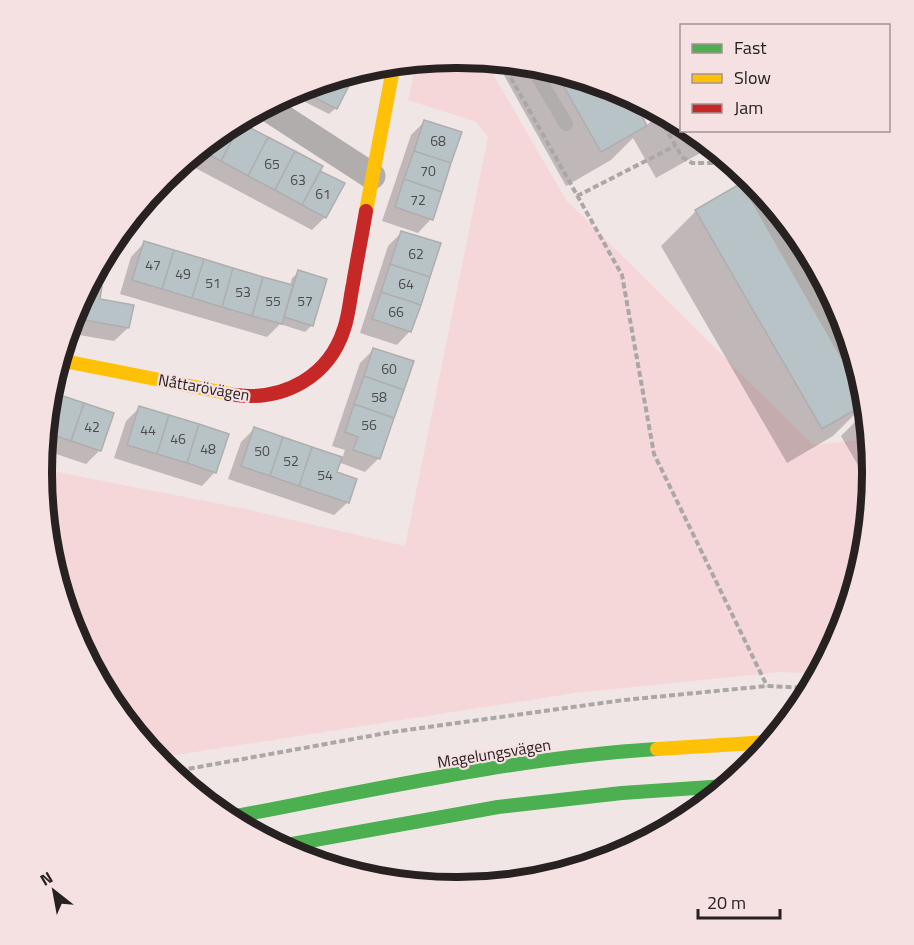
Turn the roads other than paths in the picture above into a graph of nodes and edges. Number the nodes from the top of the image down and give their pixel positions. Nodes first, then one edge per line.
1 (392, 73) edge
2 (538, 76) edge
3 (275, 112) edge
4 (566, 124) dead end
5 (372, 176) junction
6 (775, 222) edge
7 (827, 308) edge
8 (68, 362) edge
9 (758, 743) edge
10 (711, 787) edge
11 (242, 815) edge
12 (296, 843) edge

1 - 5 main road, Nåttarövägen
2 - 4 lane
3 - 5 street
5 - 8 main road, Nåttarövägen
6 - 7 street
9 - 11 main road, Magelungsvägen
10 - 12 main road

